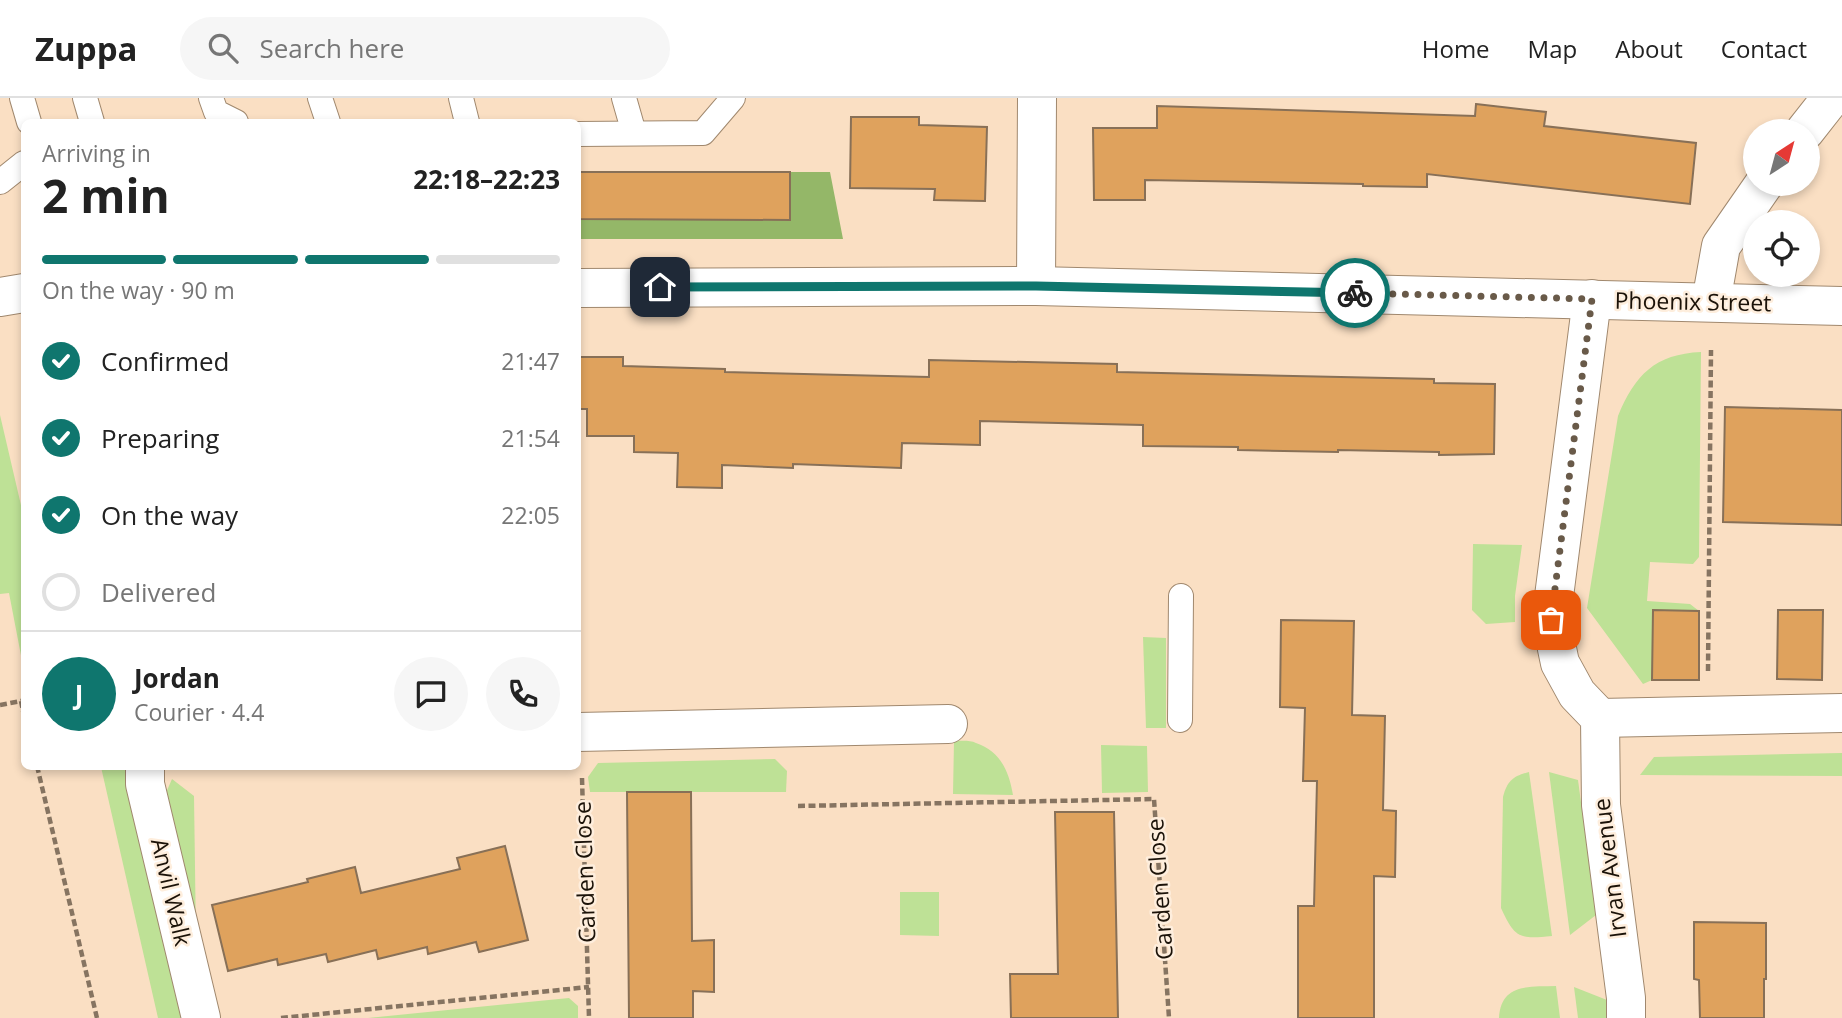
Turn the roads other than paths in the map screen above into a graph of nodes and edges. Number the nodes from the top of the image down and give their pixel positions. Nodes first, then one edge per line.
1 (22, 98) edge
2 (85, 98) edge
3 (211, 98) edge
4 (320, 98) edge
5 (461, 98) edge
6 (625, 98) edge
7 (733, 98) edge
8 (1037, 98) edge
9 (1831, 98) edge
10 (28, 119) edge
11 (91, 119) edge
12 (230, 119) edge
13 (327, 119) edge
14 (466, 119) edge
15 (1814, 119) edge
16 (634, 133) junction
17 (581, 134) edge
18 (21, 165) edge
19 (0, 182) edge
20 (1756, 196) edge
21 (1036, 286) junction
22 (581, 288) edge
23 (1592, 299) junction
24 (1711, 302) junction
25 (1842, 306) edge
26 (1181, 596) dead end
27 (1842, 713) edge
28 (1600, 718) junction
29 (1180, 720) dead end
30 (948, 724) dead end
31 (581, 732) edge
32 (145, 770) edge
33 (201, 1018) edge
34 (1626, 1018) edge

1 - 10 lane
2 - 11 lane
3 - 12 lane
4 - 13 lane
5 - 14 lane
6 - 16 lane
7 - 16 lane
8 - 21 street
9 - 15 street
16 - 17 lane
18 - 19 lane
20 - 24 street
21 - 22 street, Phoenix Street
21 - 23 street, Phoenix Street
23 - 24 street, Phoenix Street
23 - 28 street
24 - 25 street, Phoenix Street
26 - 29 lane
27 - 28 street
28 - 34 street, Irvan Avenue
30 - 31 street
32 - 33 street, Anvil Walk

